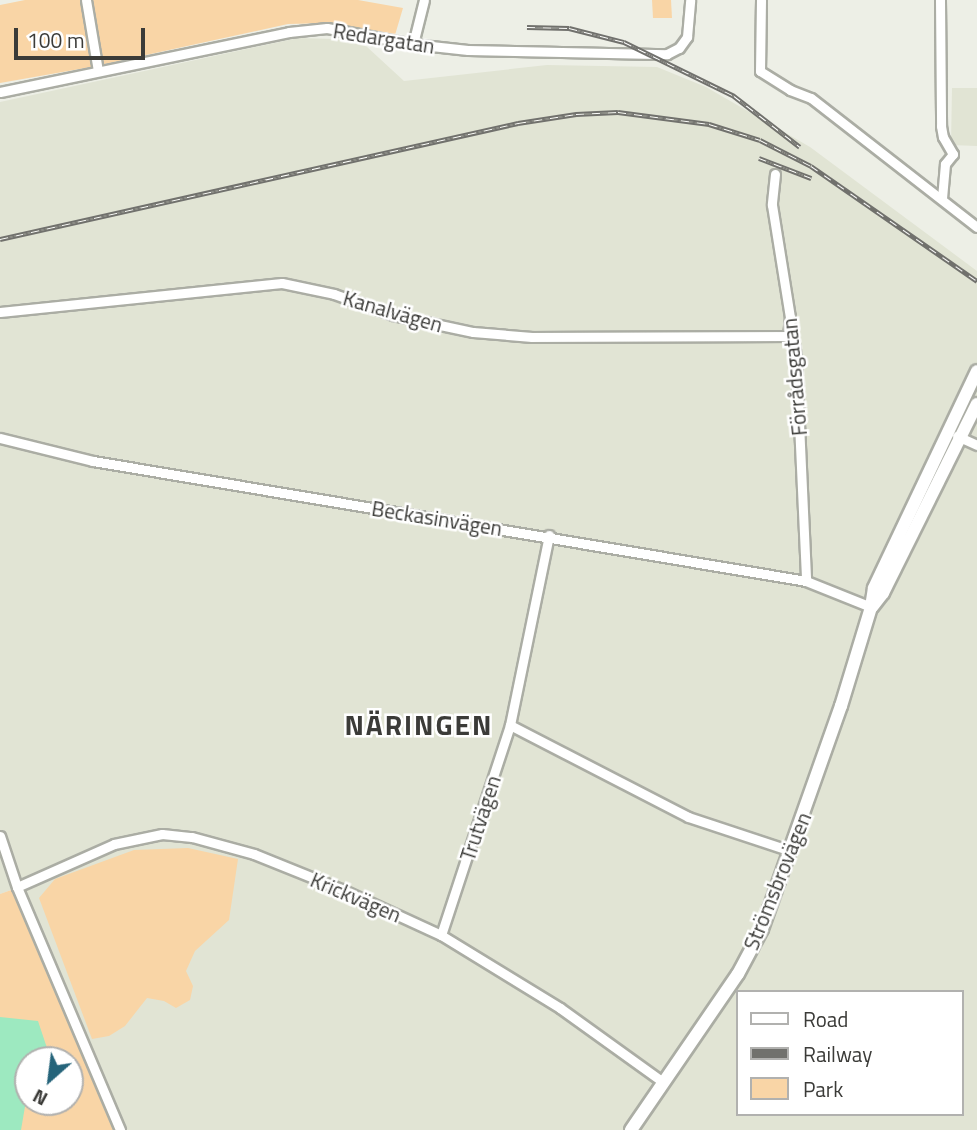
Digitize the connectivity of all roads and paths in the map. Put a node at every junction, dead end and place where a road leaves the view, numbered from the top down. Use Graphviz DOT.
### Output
graph roads {
  1 [pos="86,0"];
  2 [pos="424,0"];
  3 [pos="690,0"];
  4 [pos="761,0"];
  5 [pos="940,0"];
  6 [pos="413,44"];
  7 [pos="98,71"];
  8 [pos="0,92"];
  9 [pos="775,174"];
  10 [pos="942,200"];
  11 [pos="977,227"];
  12 [pos="0,312"];
  13 [pos="788,335"];
  14 [pos="977,371"];
  15 [pos="977,404"];
  16 [pos="946,432"];
  17 [pos="959,437"];
  18 [pos="0,439"];
  19 [pos="977,445"];
  20 [pos="549,535"];
  21 [pos="806,581"];
  22 [pos="871,607"];
  23 [pos="510,725"];
  24 [pos="0,836"];
  25 [pos="791,851"];
  26 [pos="17,887"];
  27 [pos="441,934"];
  28 [pos="663,1082"];
  29 [pos="120,1130"];
  30 [pos="631,1130"];
  1 -- 7 [label="street"];
  2 -- 6 [label="street"];
  3 -- 6 [label="street, Redargatan"];
  4 -- 10 [label="street"];
  5 -- 10 [label="street"];
  6 -- 7 [label="street, Redargatan"];
  7 -- 8 [label="street, Redargatan"];
  9 -- 13 [label="street, Förrådsgatan"];
  10 -- 11 [label="street"];
  12 -- 13 [label="street, Kanalvägen"];
  13 -- 21 [label="street, Förrådsgatan"];
  14 -- 16 [label="main road, Strömsbrovägen"];
  15 -- 17 [label="main road, Strömsbrovägen"];
  16 -- 17 [label="street"];
  16 -- 22 [label="main road, Strömsbrovägen"];
  17 -- 19 [label="street"];
  17 -- 22 [label="main road, Strömsbrovägen"];
  18 -- 20 [label="street, Beckasinvägen"];
  20 -- 21 [label="street, Beckasinvägen"];
  20 -- 23 [label="street, Trutvägen"];
  21 -- 22 [label="street, Beckasinvägen"];
  22 -- 25 [label="main road, Strömsbrovägen"];
  23 -- 25 [label="street"];
  23 -- 27 [label="street, Trutvägen"];
  24 -- 26 [label="street"];
  25 -- 28 [label="main road, Strömsbrovägen"];
  26 -- 27 [label="street, Krickvägen"];
  26 -- 29 [label="street"];
  27 -- 28 [label="street, Krickvägen"];
  28 -- 30 [label="main road, Strömsbrovägen"];
}
